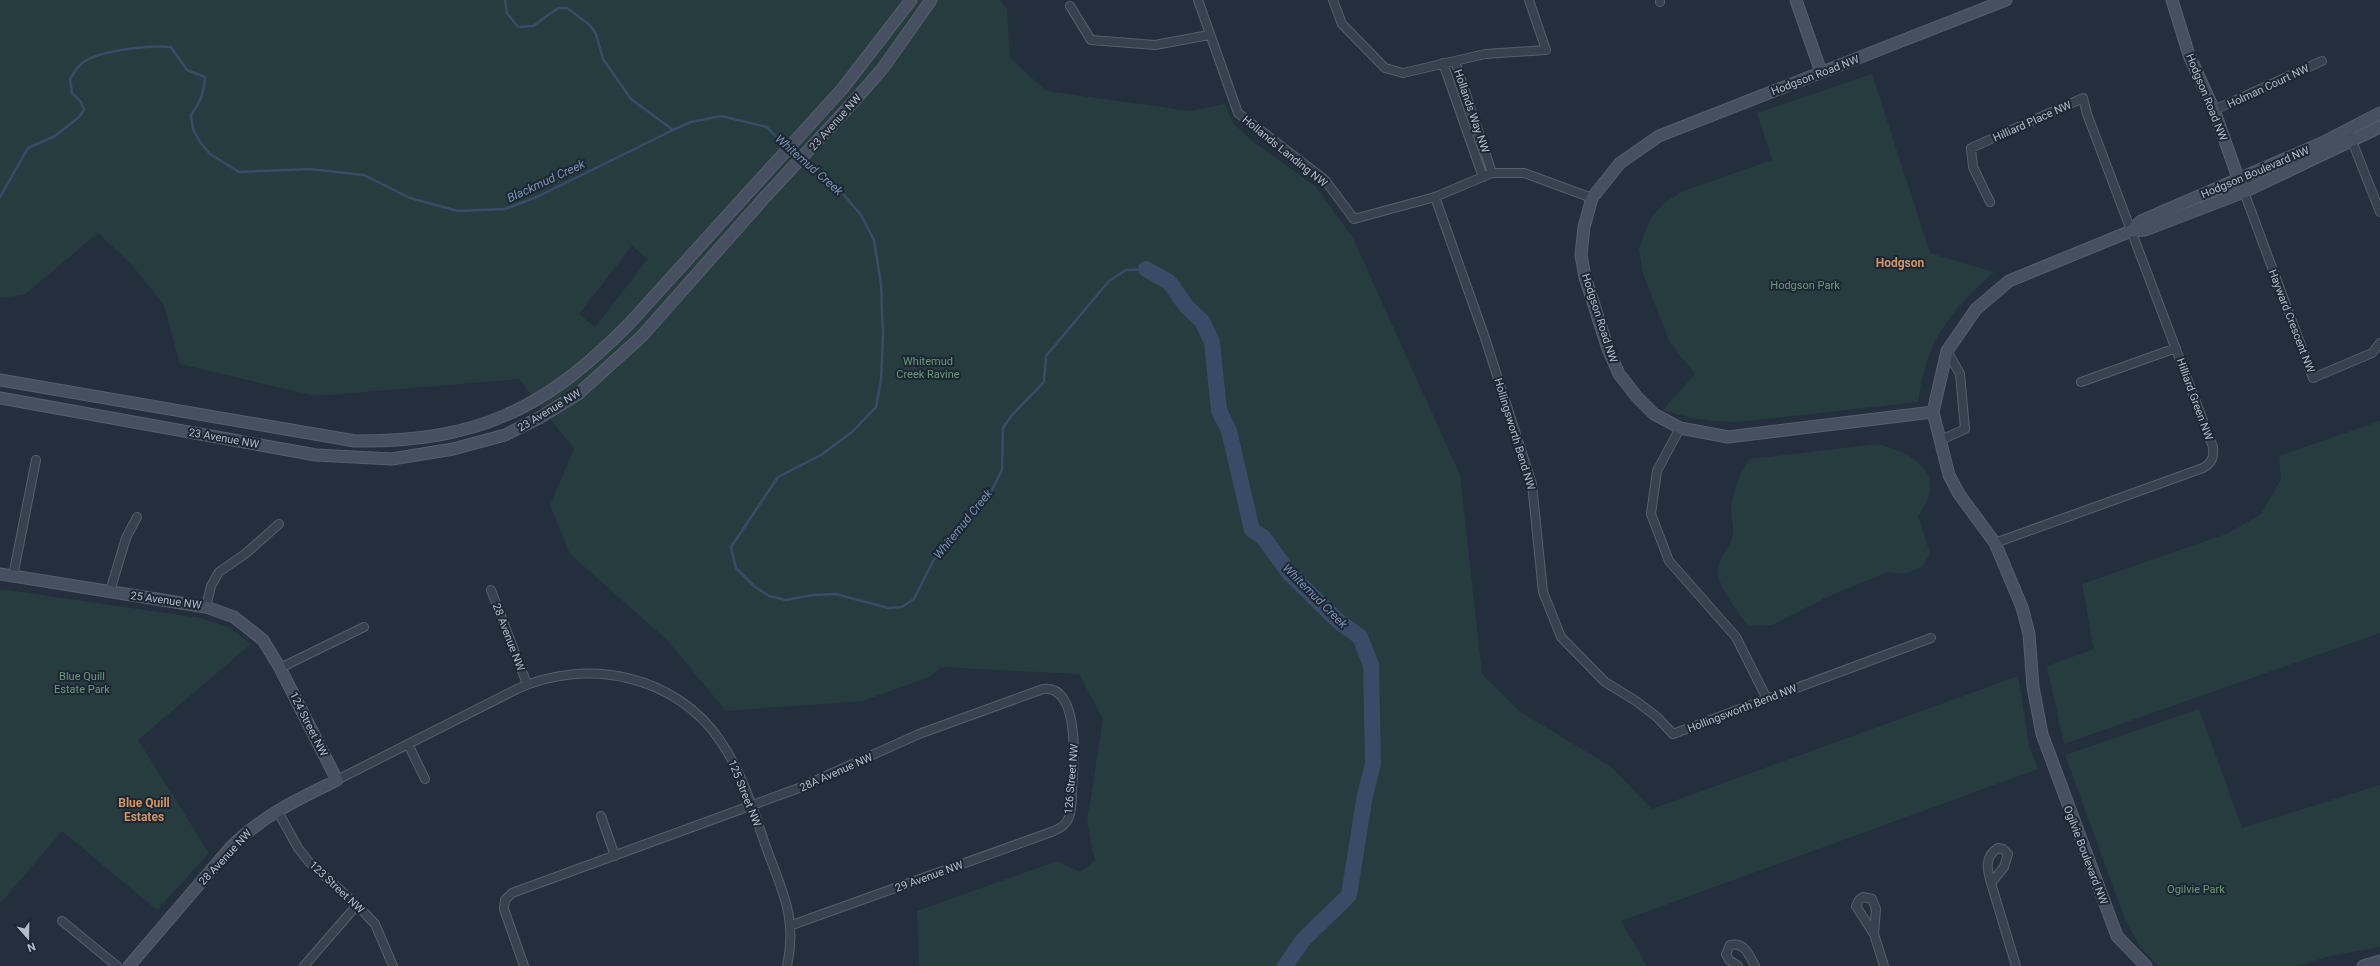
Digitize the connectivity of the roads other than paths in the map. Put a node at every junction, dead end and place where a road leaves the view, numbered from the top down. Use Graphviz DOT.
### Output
graph roads {
  1 [pos="911,0"];
  2 [pos="931,0"];
  3 [pos="1198,0"];
  4 [pos="1333,0"];
  5 [pos="1529,0"];
  6 [pos="1796,0"];
  7 [pos="2006,0"];
  8 [pos="2172,0"];
  9 [pos="1070,6"];
  10 [pos="1209,35"];
  11 [pos="1454,60"];
  12 [pos="2322,61"];
  13 [pos="1443,63"];
  14 [pos="1821,72"];
  15 [pos="2214,110"];
  16 [pos="2380,113"];
  17 [pos="2380,127"];
  18 [pos="2347,130"];
  19 [pos="2353,142"];
  20 [pos="1492,173"];
  21 [pos="1483,177"];
  22 [pos="2239,180"];
  23 [pos="2244,192"];
  24 [pos="1435,197"];
  25 [pos="1592,198"];
  26 [pos="1990,202"];
  27 [pos="2380,212"];
  28 [pos="2131,232"];
  29 [pos="2380,343"];
  30 [pos="2176,348"];
  31 [pos="1947,351"];
  32 [pos="0,380"];
  33 [pos="2081,382"];
  34 [pos="0,398"];
  35 [pos="1933,412"];
  36 [pos="1680,428"];
  37 [pos="1939,441"];
  38 [pos="36,460"];
  39 [pos="137,516"];
  40 [pos="279,524"];
  41 [pos="1995,543"];
  42 [pos="0,574"];
  43 [pos="12,576"];
  44 [pos="491,590"];
  45 [pos="110,591"];
  46 [pos="206,607"];
  47 [pos="364,627"];
  48 [pos="1932,638"];
  49 [pos="280,668"];
  50 [pos="595,672"];
  51 [pos="528,684"];
  52 [pos="1056,690"];
  53 [pos="1767,698"];
  54 [pos="2042,734"];
  55 [pos="408,744"];
  56 [pos="425,779"];
  57 [pos="337,780"];
  58 [pos="752,806"];
  59 [pos="277,810"];
  60 [pos="601,816"];
  61 [pos="1065,824"];
  62 [pos="615,856"];
  63 [pos="1991,883"];
  64 [pos="357,905"];
  65 [pos="62,921"];
  66 [pos="792,925"];
  67 [pos="1874,934"];
  68 [pos="2380,961"];
  69 [pos="117,966"];
  70 [pos="129,966"];
  71 [pos="304,966"];
  72 [pos="393,966"];
  73 [pos="524,966"];
  74 [pos="787,966"];
  75 [pos="1738,966"];
  76 [pos="1755,966"];
  77 [pos="1884,966"];
  78 [pos="2016,966"];
  79 [pos="2146,966"];
  80 [pos="2362,966"];
  1 -- 32 [label="street, 23 Avenue NW"];
  2 -- 34 [label="street, 23 Avenue NW"];
  3 -- 10 [label="street, Hollands Landing NW"];
  4 -- 13 [label="street, Hollands Way NW"];
  5 -- 11 [label="street"];
  6 -- 14 [label="street"];
  7 -- 14 [label="street, Hodgson Road NW"];
  8 -- 15 [label="street, Hodgson Road NW"];
  9 -- 10 [label="street"];
  10 -- 24 [label="street, Hollands Landing NW"];
  11 -- 13 [label="street, Hollands Way NW"];
  11 -- 20 [label="street, Hollands Way NW"];
  12 -- 15 [label="street, Holman Court NW"];
  13 -- 21 [label="street, Hollands Way NW"];
  14 -- 25 [label="street, Hodgson Road NW"];
  15 -- 22 [label="street, Hodgson Road NW"];
  16 -- 18 [label="street, Hodgson Boulevard NW"];
  17 -- 19 [label="street, Hodgson Boulevard NW"];
  18 -- 19 [label="street"];
  18 -- 22 [label="street, Hodgson Boulevard NW"];
  19 -- 23 [label="street, Hodgson Boulevard NW"];
  19 -- 27 [label="street"];
  20 -- 21 [label="street, Hollands Landing NW"];
  20 -- 25 [label="street, Hollands Landing NW"];
  21 -- 24 [label="street, Hollands Landing NW"];
  22 -- 23 [label="street, Hodgson Road NW"];
  22 -- 28 [label="street, Hodgson Boulevard NW"];
  23 -- 28 [label="street, Hodgson Boulevard NW"];
  23 -- 29 [label="street, Hayward Crescent NW"];
  24 -- 53 [label="street, Hollingsworth Bend NW"];
  25 -- 36 [label="street, Hodgson Road NW"];
  26 -- 28 [label="street, Hilliard Place NW"];
  28 -- 30 [label="street, Hilliard Green NW"];
  28 -- 31 [label="street, Hodgson Boulevard NW"];
  30 -- 33 [label="street"];
  30 -- 41 [label="street, Hilliard Green NW"];
  31 -- 35 [label="street, Hodgson Boulevard NW"];
  31 -- 37 [label="street"];
  35 -- 36 [label="street, Hodgson Road NW"];
  35 -- 37 [label="street, Hodgson Boulevard NW"];
  36 -- 53 [label="street"];
  37 -- 41 [label="street, Hodgson Boulevard NW"];
  38 -- 43 [label="street"];
  39 -- 45 [label="street"];
  40 -- 46 [label="street, 25 Avenue NW"];
  41 -- 54 [label="street, Hodgson Boulevard NW"];
  42 -- 43 [label="street, 25 Avenue NW"];
  43 -- 45 [label="street, 25 Avenue NW"];
  44 -- 51 [label="street, 28 Avenue NW"];
  45 -- 46 [label="street, 25 Avenue NW"];
  46 -- 49 [label="street, 124 Street NW"];
  47 -- 49 [label="street"];
  48 -- 53 [label="street, Hollingsworth Bend NW"];
  49 -- 57 [label="street, 124 Street NW"];
  50 -- 51 [label="street, 28 Avenue NW"];
  50 -- 58 [label="street, 125 Street NW"];
  51 -- 55 [label="street, 28 Avenue NW"];
  52 -- 58 [label="street, 28A Avenue NW"];
  52 -- 61 [label="street, 126 Street NW"];
  54 -- 79 [label="street, Ogilvie Boulevard NW"];
  55 -- 56 [label="street"];
  55 -- 57 [label="street, 28 Avenue NW"];
  57 -- 59 [label="street, 28 Avenue NW"];
  58 -- 62 [label="street, 28A Avenue NW"];
  58 -- 66 [label="street, 125 Street NW"];
  59 -- 64 [label="street, 123 Street NW"];
  59 -- 70 [label="street, 28 Avenue NW"];
  60 -- 62 [label="street"];
  61 -- 66 [label="street, 29 Avenue NW"];
  62 -- 73 [label="street, 28A Avenue NW"];
  63 -- 78 [label="street"];
  64 -- 71 [label="street"];
  64 -- 72 [label="street, 123 Street NW"];
  65 -- 69 [label="street"];
  66 -- 74 [label="street, 125 Street NW"];
  67 -- 77 [label="street"];
  68 -- 80 [label="street"];
  75 -- 76 [label="street"];
}
